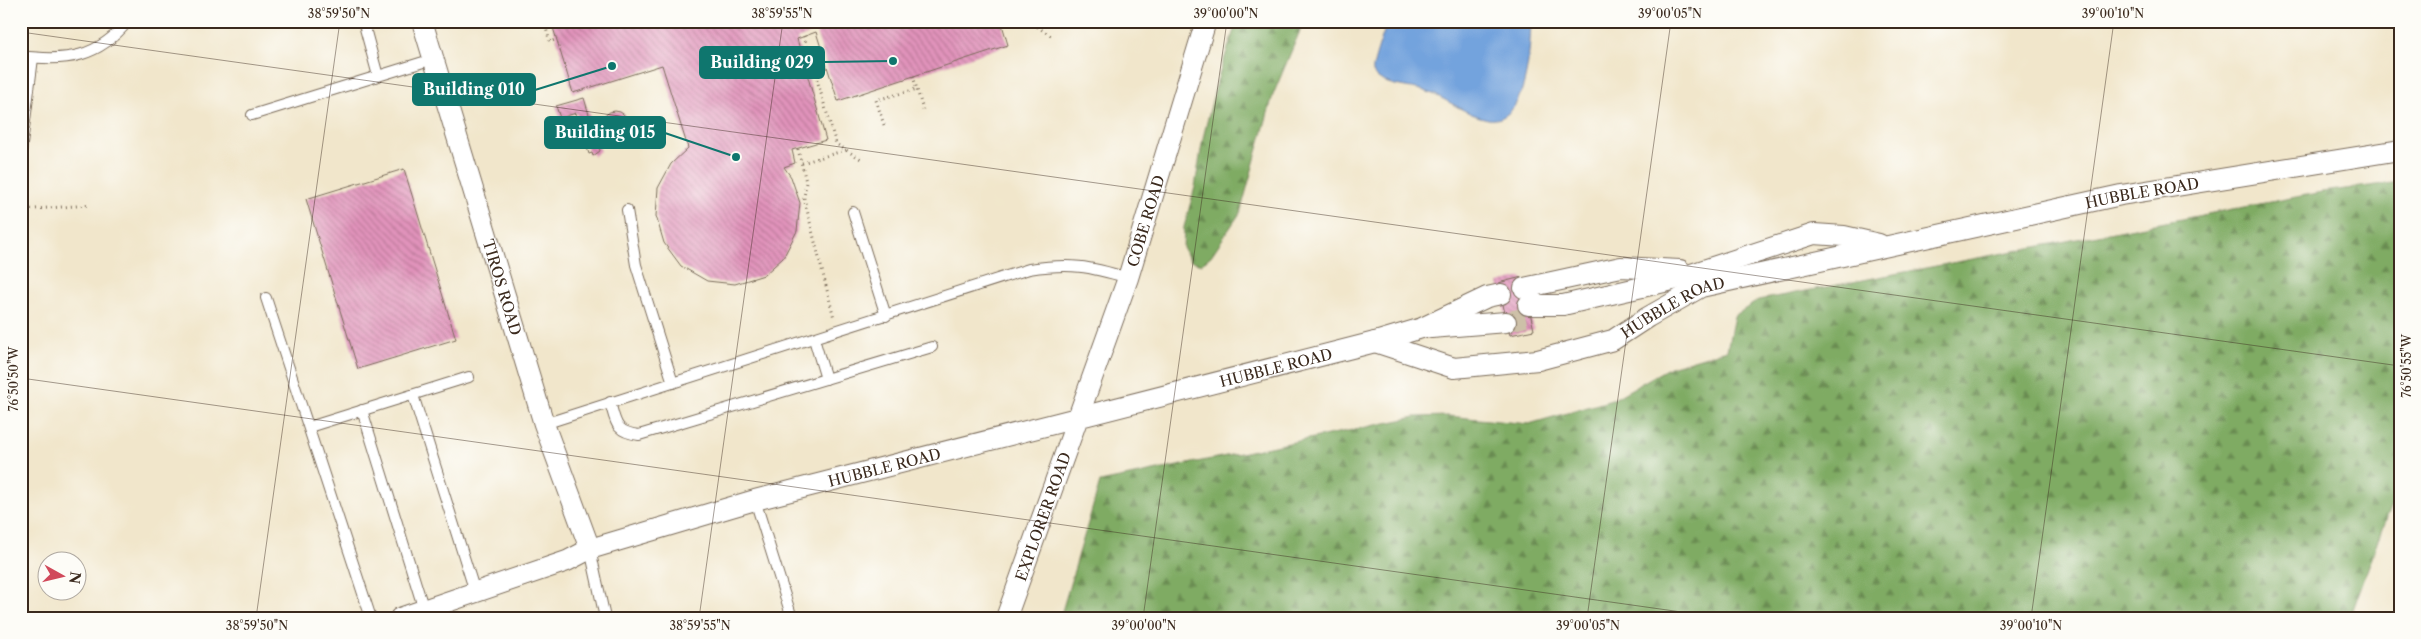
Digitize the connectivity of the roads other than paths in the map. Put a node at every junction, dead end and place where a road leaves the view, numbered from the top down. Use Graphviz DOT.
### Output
graph roads {
  1 [pos="128,21"];
  2 [pos="363,21"];
  3 [pos="422,21"];
  4 [pos="1206,21"];
  5 [pos="21,56"];
  6 [pos="33,58"];
  7 [pos="433,59"];
  8 [pos="378,76"];
  9 [pos="252,115"];
  10 [pos="2400,150"];
  11 [pos="21,152"];
  12 [pos="627,210"];
  13 [pos="853,212"];
  14 [pos="1886,246"];
  15 [pos="1702,269"];
  16 [pos="1128,278"];
  17 [pos="266,298"];
  18 [pos="886,316"];
  19 [pos="1422,328"];
  20 [pos="814,339"];
  21 [pos="1375,342"];
  22 [pos="932,347"];
  23 [pos="469,377"];
  24 [pos="826,379"];
  25 [pos="673,383"];
  26 [pos="413,394"];
  27 [pos="610,402"];
  28 [pos="362,410"];
  29 [pos="1078,417"];
  30 [pos="544,424"];
  31 [pos="309,427"];
  32 [pos="755,500"];
  33 [pos="590,549"];
  34 [pos="475,592"];
  35 [pos="424,610"];
  36 [pos="371,618"];
  37 [pos="400,618"];
  38 [pos="605,618"];
  39 [pos="792,618"];
  40 [pos="1006,618"];
  1 -- 6 [label="lane"];
  2 -- 8 [label="lane"];
  3 -- 7 [label="street, TIROS ROAD"];
  4 -- 16 [label="street, COBE ROAD"];
  5 -- 6 [label="lane"];
  6 -- 11 [label="lane"];
  7 -- 8 [label="lane"];
  7 -- 30 [label="street, TIROS ROAD"];
  8 -- 9 [label="lane"];
  10 -- 14 [label="street, HUBBLE ROAD"];
  12 -- 25 [label="lane"];
  13 -- 18 [label="lane"];
  14 -- 15 [label="street, HUBBLE ROAD"];
  14 -- 21 [label="street, HUBBLE ROAD"];
  15 -- 15 [label="street, HUBBLE ROAD"];
  16 -- 18 [label="lane"];
  16 -- 29 [label="street, COBE ROAD"];
  17 -- 31 [label="lane"];
  18 -- 20 [label="lane"];
  19 -- 19 [label="street, HUBBLE ROAD"];
  19 -- 21 [label="street, HUBBLE ROAD"];
  20 -- 24 [label="lane"];
  20 -- 25 [label="lane"];
  21 -- 29 [label="street, HUBBLE ROAD"];
  22 -- 24 [label="lane"];
  23 -- 26 [label="lane"];
  24 -- 27 [label="lane"];
  25 -- 27 [label="lane"];
  26 -- 28 [label="lane"];
  26 -- 34 [label="lane"];
  27 -- 30 [label="lane"];
  28 -- 31 [label="lane"];
  28 -- 35 [label="lane"];
  29 -- 32 [label="street, HUBBLE ROAD"];
  29 -- 40 [label="street, EXPLORER ROAD"];
  30 -- 33 [label="street, TIROS ROAD"];
  31 -- 36 [label="lane"];
  32 -- 33 [label="street, HUBBLE ROAD"];
  32 -- 39 [label="lane"];
  33 -- 34 [label="street, HUBBLE ROAD"];
  33 -- 38 [label="lane"];
  34 -- 35 [label="street, HUBBLE ROAD"];
  35 -- 37 [label="street, HUBBLE ROAD"];
}
